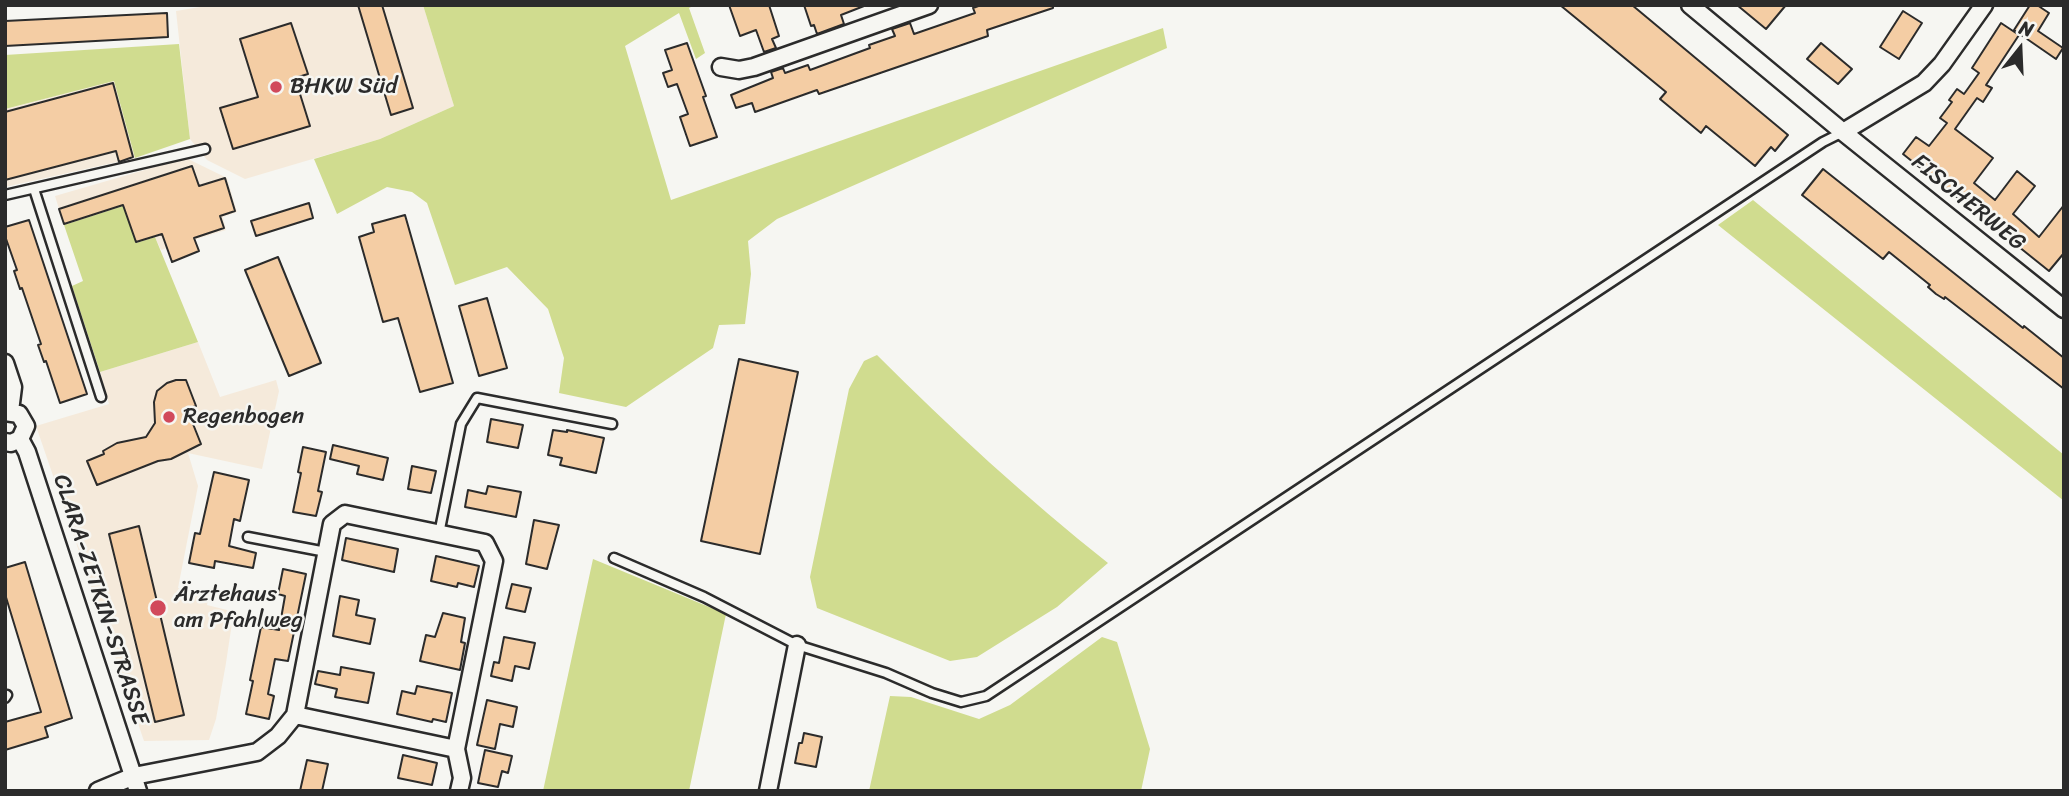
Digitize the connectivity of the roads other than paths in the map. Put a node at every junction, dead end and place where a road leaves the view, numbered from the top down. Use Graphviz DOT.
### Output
graph roads {
  1 [pos="929,5"];
  2 [pos="1690,5"];
  3 [pos="1984,5"];
  4 [pos="721,67"];
  5 [pos="1843,132"];
  6 [pos="205,149"];
  7 [pos="34,189"];
  8 [pos="5,195"];
  9 [pos="2064,309"];
  10 [pos="5,363"];
  11 [pos="101,397"];
  12 [pos="8,412"];
  13 [pos="612,424"];
  14 [pos="13,441"];
  15 [pos="439,534"];
  16 [pos="248,537"];
  17 [pos="326,552"];
  18 [pos="614,558"];
  19 [pos="797,645"];
  20 [pos="295,715"];
  21 [pos="456,749"];
  22 [pos="136,784"];
  23 [pos="98,791"];
  24 [pos="459,791"];
  25 [pos="768,791"];
  1 -- 4 [label="street"];
  2 -- 5 [label="street, FISCHERWEG"];
  3 -- 5 [label="street"];
  5 -- 9 [label="street, FISCHERWEG"];
  5 -- 19 [label="lane"];
  6 -- 7 [label="lane"];
  7 -- 8 [label="lane"];
  7 -- 11 [label="lane"];
  10 -- 12 [label="street, CLARA-ZETKIN-STRASSE"];
  12 -- 14 [label="street, CLARA-ZETKIN-STRASSE"];
  13 -- 15 [label="lane"];
  14 -- 22 [label="street, CLARA-ZETKIN-STRASSE"];
  15 -- 17 [label="street"];
  15 -- 21 [label="street"];
  16 -- 17 [label="lane"];
  17 -- 20 [label="street"];
  18 -- 19 [label="lane"];
  19 -- 25 [label="street"];
  20 -- 21 [label="street"];
  20 -- 22 [label="street"];
  21 -- 24 [label="street"];
  22 -- 23 [label="street"];
}
